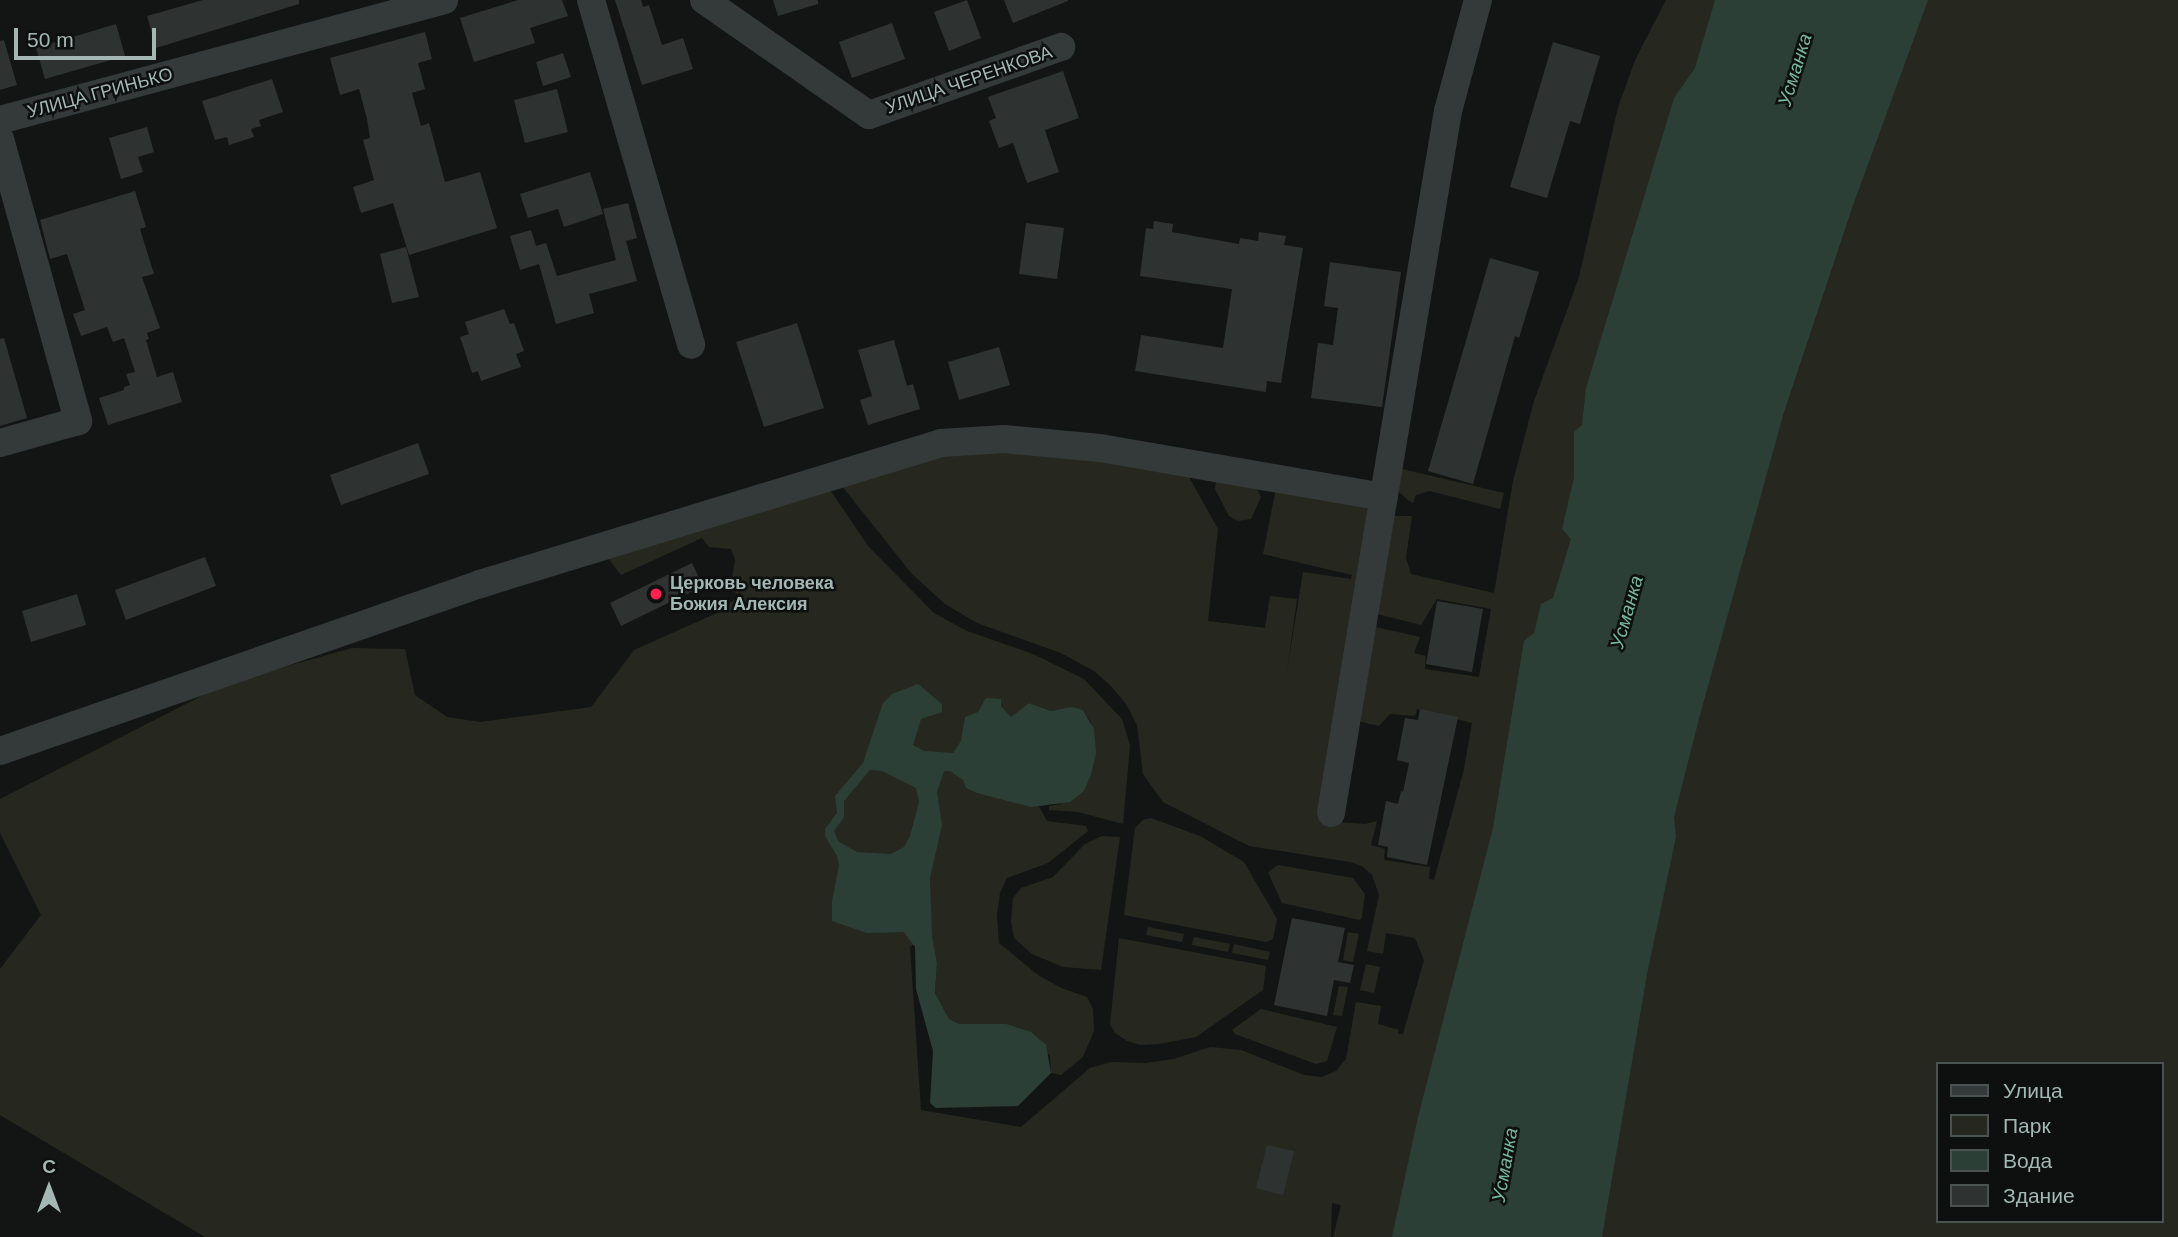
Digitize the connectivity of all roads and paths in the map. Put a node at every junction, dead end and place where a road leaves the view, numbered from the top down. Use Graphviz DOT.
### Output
graph roads {
  1 [pos="444,0"];
  2 [pos="591,0"];
  3 [pos="704,0"];
  4 [pos="1478,0"];
  5 [pos="1061,47"];
  6 [pos="0,120"];
  7 [pos="0,139"];
  8 [pos="691,345"];
  9 [pos="0,443"];
  10 [pos="1384,497"];
  11 [pos="0,751"];
  12 [pos="1331,813"];
  1 -- 6 [label="street, УЛИЦА ГРИНЬКО"];
  2 -- 8 [label="street"];
  3 -- 5 [label="street, УЛИЦА ЧЕРЕНКОВА"];
  4 -- 10 [label="street"];
  7 -- 9 [label="street"];
  10 -- 11 [label="street"];
  10 -- 12 [label="street"];
}
